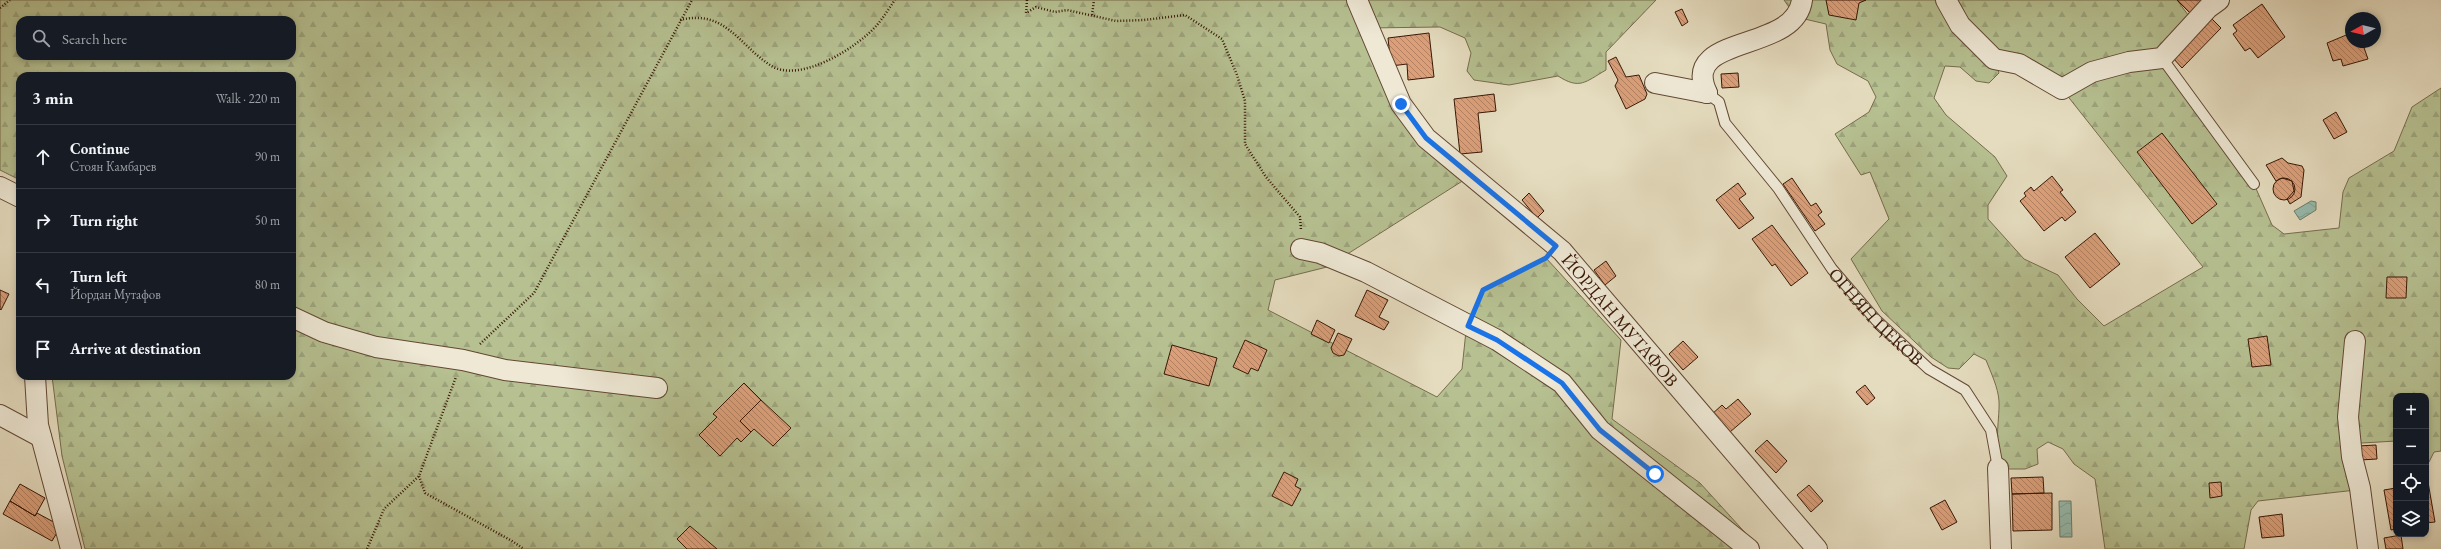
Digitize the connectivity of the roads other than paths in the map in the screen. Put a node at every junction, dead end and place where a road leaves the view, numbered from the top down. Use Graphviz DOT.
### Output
graph roads {
  1 [pos="1357,0"];
  2 [pos="1802,0"];
  3 [pos="1946,0"];
  4 [pos="2219,0"];
  5 [pos="2162,58"];
  6 [pos="1655,83"];
  7 [pos="1707,93"];
  8 [pos="2254,184"];
  9 [pos="0,187"];
  10 [pos="16,195"];
  11 [pos="1301,249"];
  12 [pos="296,320"];
  13 [pos="2355,341"];
  14 [pos="35,380"];
  15 [pos="657,388"];
  16 [pos="3,417"];
  17 [pos="41,437"];
  18 [pos="1998,468"];
  19 [pos="71,549"];
  20 [pos="1749,549"];
  21 [pos="1817,549"];
  22 [pos="2001,549"];
  23 [pos="2368,549"];
  1 -- 21 [label="street, ЙОРДАН МУТАФОВ"];
  2 -- 7 [label="street"];
  3 -- 5 [label="street"];
  4 -- 5 [label="street"];
  5 -- 8 [label="lane"];
  6 -- 7 [label="street"];
  7 -- 18 [label="lane, ОГНЯН ЦЕКОВ"];
  9 -- 10 [label="street"];
  11 -- 20 [label="street"];
  12 -- 15 [label="street"];
  13 -- 23 [label="street"];
  14 -- 17 [label="street"];
  16 -- 17 [label="street"];
  17 -- 19 [label="street"];
  18 -- 22 [label="street, ОГНЯН ЦЕКОВ"];
}
